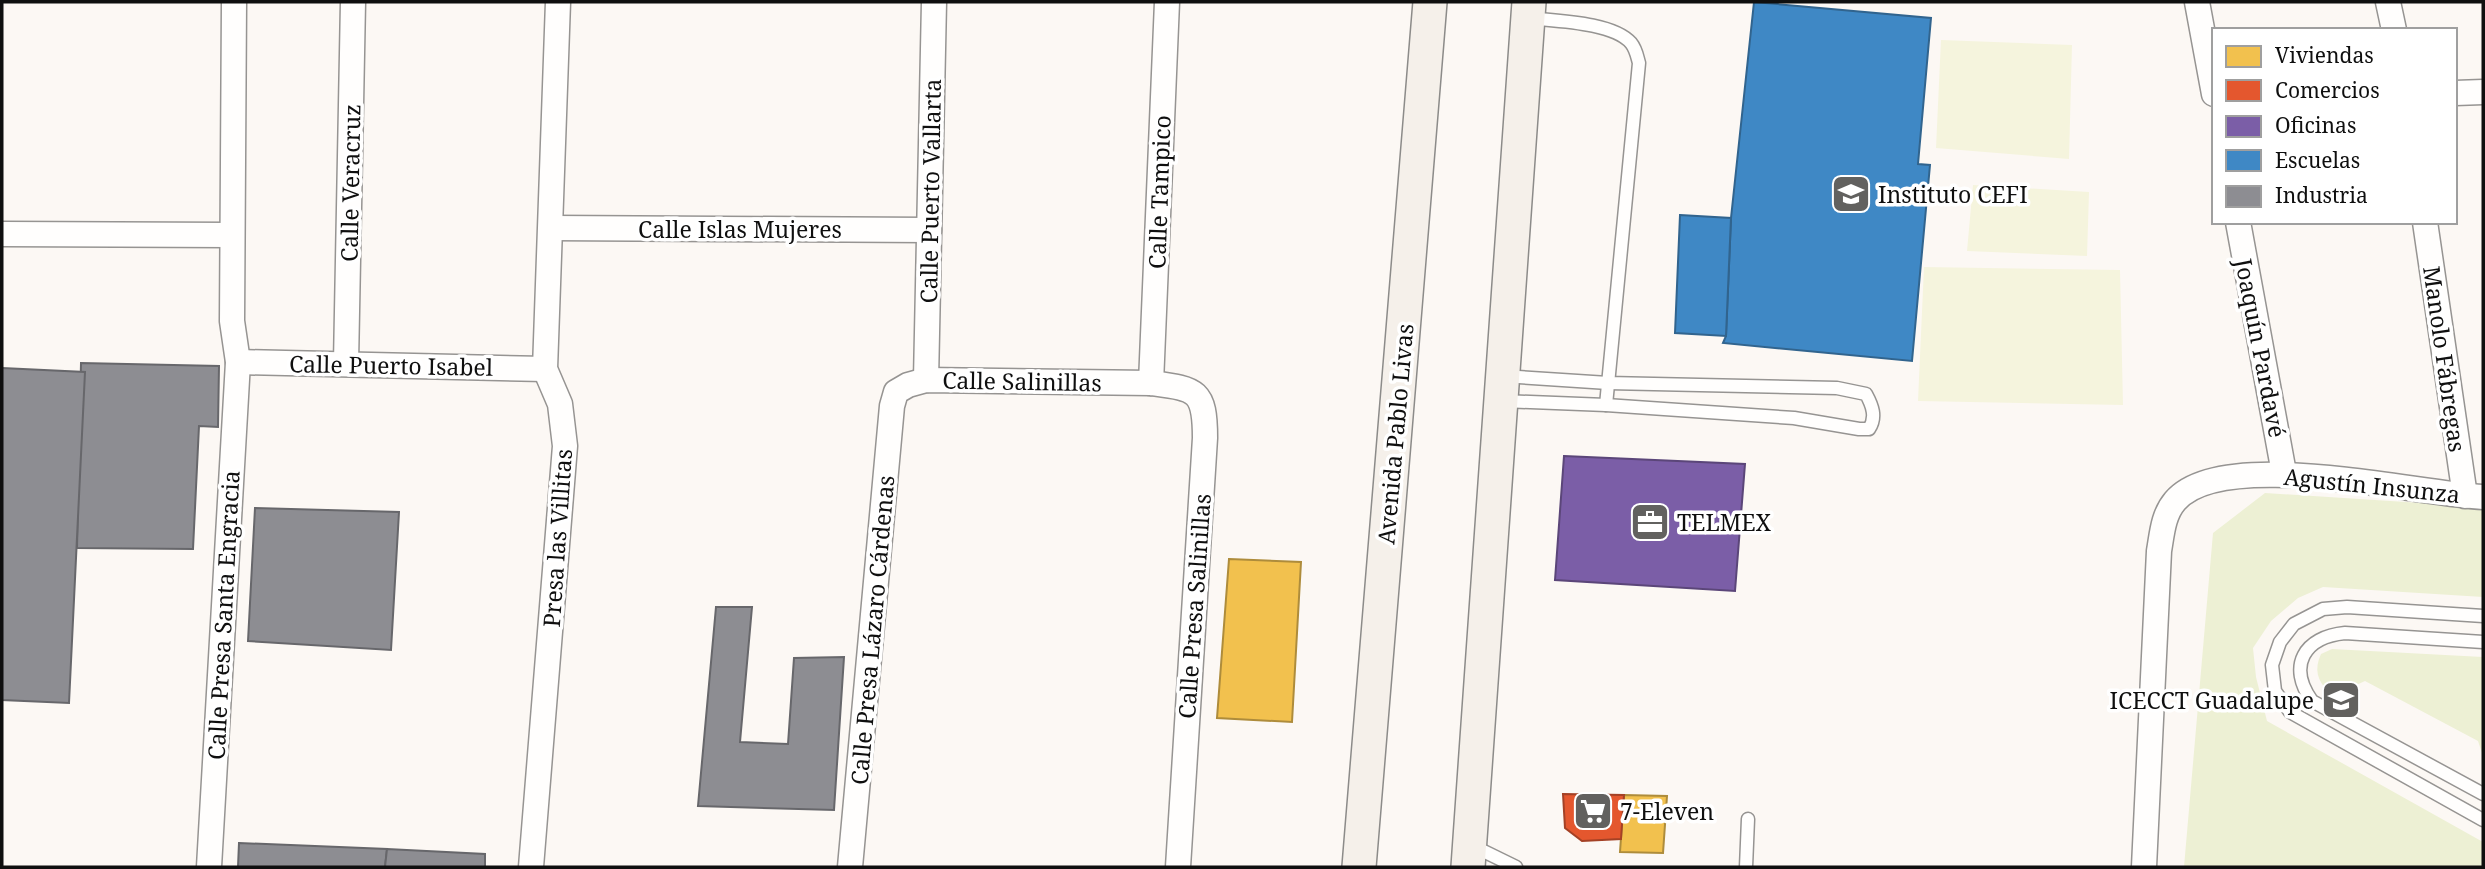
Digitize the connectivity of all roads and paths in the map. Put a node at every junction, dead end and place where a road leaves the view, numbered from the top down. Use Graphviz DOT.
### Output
graph roads {
  1 [pos="234,2"];
  2 [pos="354,2"];
  3 [pos="558,2"];
  4 [pos="934,2"];
  5 [pos="1167,2"];
  6 [pos="1430,2"];
  7 [pos="2197,2"];
  8 [pos="2388,2"];
  9 [pos="1528,10"];
  10 [pos="2394,28"];
  11 [pos="2212,83"];
  12 [pos="2483,92"];
  13 [pos="2457,93"];
  14 [pos="2238,224"];
  15 [pos="2426,224"];
  16 [pos="551,228"];
  17 [pos="929,230"];
  18 [pos="2,234"];
  19 [pos="231,235"];
  20 [pos="238,362"];
  21 [pos="346,363"];
  22 [pos="545,369"];
  23 [pos="926,380"];
  24 [pos="1151,383"];
  25 [pos="1608,383"];
  26 [pos="1500,389"];
  27 [pos="896,393"];
  28 [pos="1606,404"];
  29 [pos="2284,473"];
  30 [pos="2474,496"];
  31 [pos="2483,616"];
  32 [pos="2483,642"];
  33 [pos="2483,794"];
  34 [pos="1748,819"];
  35 [pos="2483,820"];
  36 [pos="1469,856"];
  37 [pos="209,867"];
  38 [pos="531,867"];
  39 [pos="850,867"];
  40 [pos="1178,867"];
  41 [pos="1359,867"];
  42 [pos="1516,867"];
  43 [pos="1746,867"];
  44 [pos="2144,867"];
  1 -- 19 [label="street"];
  2 -- 21 [label="street, Calle Veracruz"];
  3 -- 16 [label="street, Presa las Villitas"];
  4 -- 17 [label="street, Calle Puerto Vallarta"];
  5 -- 24 [label="street, Calle Tampico"];
  6 -- 41 [label="main road, Avenida Pablo Livas"];
  7 -- 11 [label="street"];
  8 -- 10 [label="street"];
  9 -- 25 [label="lane"];
  9 -- 26 [label="main road"];
  12 -- 13 [label="street"];
  14 -- 29 [label="street, Joaquín Pardavé"];
  15 -- 30 [label="street, Manolo Fábregas"];
  16 -- 17 [label="street, Calle Islas Mujeres"];
  16 -- 22 [label="street, Presa las Villitas"];
  17 -- 23 [label="street, Calle Puerto Vallarta"];
  18 -- 19 [label="street"];
  19 -- 20 [label="street"];
  20 -- 21 [label="street, Calle Puerto Isabel"];
  20 -- 37 [label="street, Calle Presa Santa Engracia"];
  21 -- 22 [label="street, Calle Puerto Isabel"];
  22 -- 38 [label="street, Presa las Villitas"];
  23 -- 24 [label="street, Calle Salinillas"];
  23 -- 27 [label="street, Calle Salinillas"];
  24 -- 40 [label="street, Calle Presa Salinillas"];
  25 -- 26 [label="lane"];
  25 -- 28 [label="lane"];
  25 -- 28 [label="lane"];
  26 -- 28 [label="lane"];
  26 -- 36 [label="main road"];
  27 -- 39 [label="street, Calle Presa Lázaro Cárdenas"];
  29 -- 30 [label="street, Agustín Insunza"];
  29 -- 44 [label="street, Agustín Insunza"];
  31 -- 35 [label="lane"];
  32 -- 33 [label="lane"];
  34 -- 43 [label="lane"];
  36 -- 42 [label="lane"];
}
